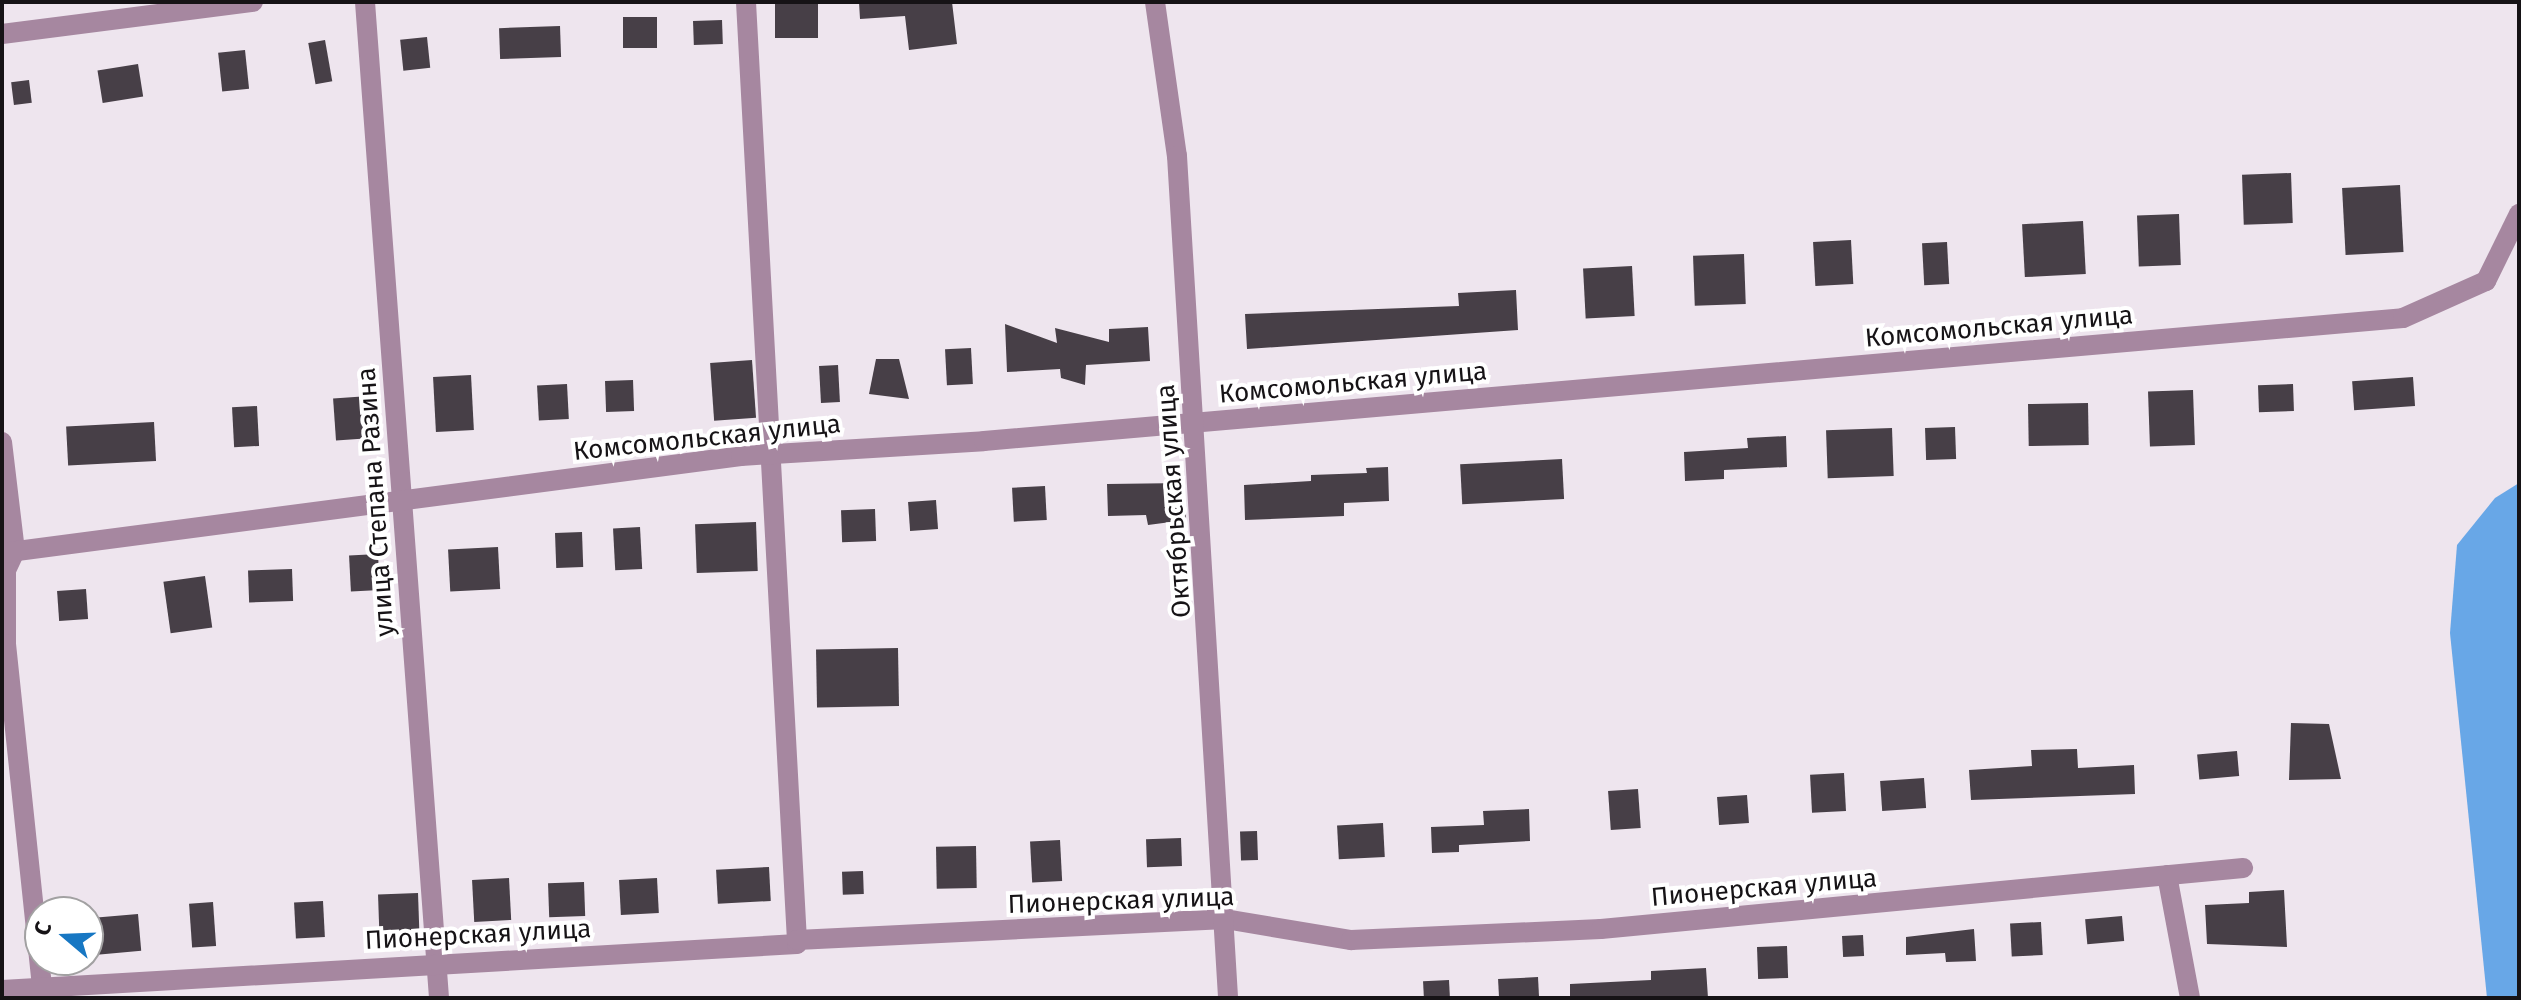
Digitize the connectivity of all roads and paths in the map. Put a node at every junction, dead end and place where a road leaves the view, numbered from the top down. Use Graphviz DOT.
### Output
graph roads {
  1 [pos="253,2"];
  2 [pos="365,2"];
  3 [pos="746,2"];
  4 [pos="1155,2"];
  5 [pos="2,34"];
  6 [pos="2519,214"];
  7 [pos="1195,422"];
  8 [pos="2,442"];
  9 [pos="774,454"];
  10 [pos="402,501"];
  11 [pos="9,552"];
  12 [pos="2243,868"];
  13 [pos="2167,875"];
  14 [pos="1225,919"];
  15 [pos="797,940"];
  16 [pos="436,962"];
  17 [pos="42,988"];
  18 [pos="2,990"];
  19 [pos="439,998"];
  20 [pos="1228,998"];
  21 [pos="2190,998"];
  1 -- 5 [label="street"];
  2 -- 10 [label="street, улица Степана Разина"];
  3 -- 9 [label="street"];
  4 -- 7 [label="street, Октябрьская улица"];
  6 -- 7 [label="street, Комсомольская улица"];
  7 -- 9 [label="street, Комсомольская улица"];
  7 -- 14 [label="street, Октябрьская улица"];
  8 -- 11 [label="street"];
  9 -- 10 [label="street, Комсомольская улица"];
  9 -- 15 [label="street"];
  10 -- 11 [label="street, Комсомольская улица"];
  10 -- 16 [label="street, улица Степана Разина"];
  11 -- 17 [label="street"];
  12 -- 13 [label="street, Пионерская улица"];
  13 -- 14 [label="street, Пионерская улица"];
  13 -- 21 [label="street"];
  14 -- 15 [label="street, Пионерская улица"];
  14 -- 20 [label="street, Октябрьская улица"];
  15 -- 16 [label="street, Пионерская улица"];
  16 -- 17 [label="street, Пионерская улица"];
  16 -- 19 [label="street, улица Степана Разина"];
  17 -- 18 [label="street, Пионерская улица"];
}
